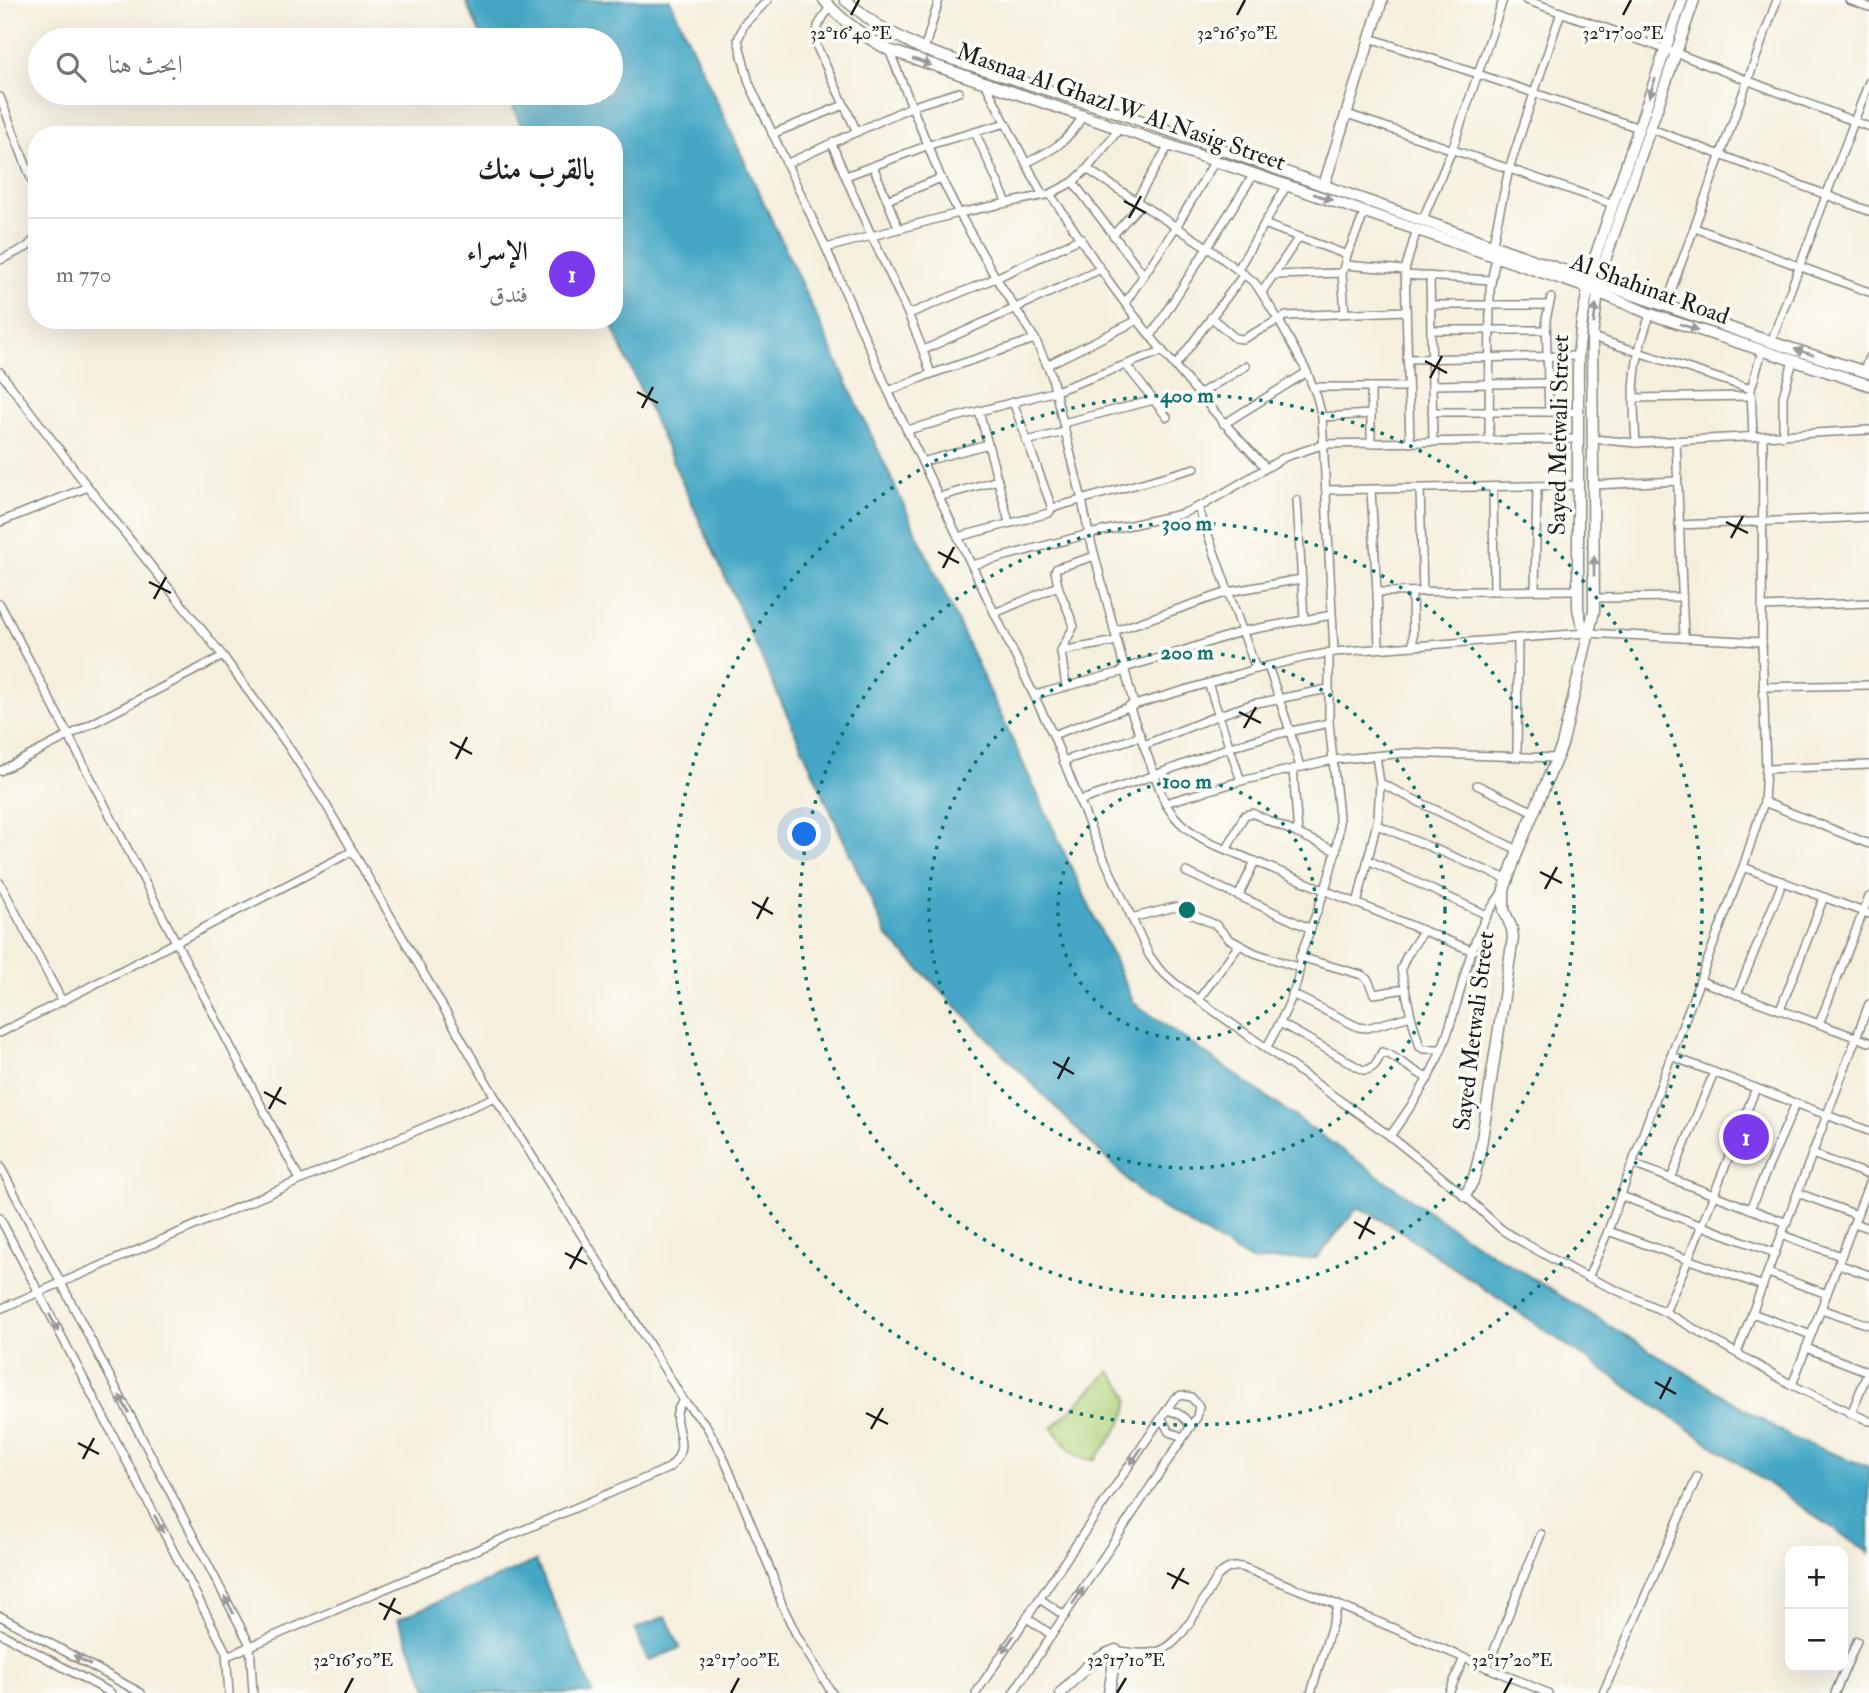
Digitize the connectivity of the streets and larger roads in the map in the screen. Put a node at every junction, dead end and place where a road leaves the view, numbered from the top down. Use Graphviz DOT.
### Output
graph roads {
  1 [pos="768,0"];
  2 [pos="845,0"];
  3 [pos="939,0"];
  4 [pos="1382,0"];
  5 [pos="1503,0"];
  6 [pos="1526,0"];
  7 [pos="1682,0"];
  8 [pos="1694,0"];
  9 [pos="1777,0"];
  10 [pos="1849,0"];
  11 [pos="827,3"];
  12 [pos="1869,7"];
  13 [pos="1561,12"];
  14 [pos="1370,38"];
  15 [pos="889,50"];
  16 [pos="923,50"];
  17 [pos="1665,50"];
  18 [pos="1676,53"];
  19 [pos="1478,74"];
  20 [pos="985,82"];
  21 [pos="1748,82"];
  22 [pos="1869,82"];
  23 [pos="959,92"];
  24 [pos="1534,93"];
  25 [pos="0,97"];
  26 [pos="844,105"];
  27 [pos="913,106"];
  28 [pos="1347,114"];
  29 [pos="1083,116"];
  30 [pos="1854,122"];
  31 [pos="1006,123"];
  32 [pos="1869,127"];
  33 [pos="1120,128"];
  34 [pos="1644,128"];
  35 [pos="857,132"];
  36 [pos="975,132"];
  37 [pos="772,134"];
  38 [pos="832,144"];
  39 [pos="929,145"];
  40 [pos="1169,145"];
  41 [pos="1452,150"];
  42 [pos="1721,156"];
  43 [pos="1215,161"];
  44 [pos="1026,163"];
  45 [pos="786,164"];
  46 [pos="873,166"];
  47 [pos="1087,169"];
  48 [pos="1509,169"];
  49 [pos="28,170"];
  50 [pos="1254,174"];
  51 [pos="846,176"];
  52 [pos="941,178"];
  53 [pos="1073,182"];
  54 [pos="1287,185"];
  55 [pos="1324,185"];
  56 [pos="1046,195"];
  57 [pos="1826,195"];
  58 [pos="887,200"];
  59 [pos="1007,203"];
  60 [pos="1139,203"];
  61 [pos="1613,204"];
  62 [pos="1869,211"];
  63 [pos="1365,212"];
  64 [pos="959,214"];
  65 [pos="1264,224"];
  66 [pos="1420,225"];
  67 [pos="1176,227"];
  68 [pos="1695,228"];
  69 [pos="899,229"];
  70 [pos="1113,235"];
  71 [pos="872,236"];
  72 [pos="1299,237"];
  73 [pos="1081,238"];
  74 [pos="28,246"];
  75 [pos="1208,247"];
  76 [pos="826,248"];
  77 [pos="1493,252"];
  78 [pos="1347,255"];
  79 [pos="0,260"];
  80 [pos="1798,266"];
  81 [pos="1101,269"];
  82 [pos="1343,269"];
  83 [pos="1241,272"];
  84 [pos="1405,272"];
  85 [pos="1144,275"];
  86 [pos="1274,275"];
  87 [pos="1430,276"];
  88 [pos="996,278"];
  89 [pos="1491,280"];
  90 [pos="1594,286"];
  91 [pos="1262,292"];
  92 [pos="1869,292"];
  93 [pos="1125,303"];
  94 [pos="1431,305"];
  95 [pos="1489,305"];
  96 [pos="1666,305"];
  97 [pos="1017,309"];
  98 [pos="1406,310"];
  99 [pos="1345,313"];
  100 [pos="909,314"];
  101 [pos="1650,314"];
  102 [pos="1211,317"];
  103 [pos="1278,319"];
  104 [pos="1138,320"];
  105 [pos="1431,330"];
  106 [pos="1489,330"];
  107 [pos="1546,330"];
  108 [pos="1151,336"];
  109 [pos="1592,337"];
  110 [pos="1035,339"];
  111 [pos="1771,342"];
  112 [pos="928,348"];
  113 [pos="1163,351"];
  114 [pos="1762,351"];
  115 [pos="1638,353"];
  116 [pos="1578,356"];
  117 [pos="1489,357"];
  118 [pos="1547,357"];
  119 [pos="1869,358"];
  120 [pos="1407,359"];
  121 [pos="1432,359"];
  122 [pos="1793,361"];
  123 [pos="1047,365"];
  124 [pos="1126,365"];
  125 [pos="1175,366"];
  126 [pos="1246,366"];
  127 [pos="0,372"];
  128 [pos="1307,372"];
  129 [pos="1867,372"];
  130 [pos="931,374"];
  131 [pos="1548,383"];
  132 [pos="1489,384"];
  133 [pos="1432,385"];
  134 [pos="1869,385"];
  135 [pos="1314,387"];
  136 [pos="1371,387"];
  137 [pos="1408,387"];
  138 [pos="888,390"];
  139 [pos="1056,391"];
  140 [pos="1751,392"];
  141 [pos="1199,394"];
  142 [pos="1633,398"];
  143 [pos="1154,400"];
  144 [pos="1013,402"];
  145 [pos="979,411"];
  146 [pos="1432,412"];
  147 [pos="1489,412"];
  148 [pos="1549,412"];
  149 [pos="1578,412"];
  150 [pos="1371,414"];
  151 [pos="1167,417"];
  152 [pos="1322,417"];
  153 [pos="1063,423"];
  154 [pos="1224,424"];
  155 [pos="907,430"];
  156 [pos="1869,430"];
  157 [pos="1065,432"];
  158 [pos="1783,436"];
  159 [pos="1753,437"];
  160 [pos="1763,437"];
  161 [pos="1578,439"];
  162 [pos="1593,439"];
  163 [pos="1026,441"];
  164 [pos="1489,441"];
  165 [pos="1433,442"];
  166 [pos="1676,442"];
  167 [pos="1410,443"];
  168 [pos="1636,443"];
  169 [pos="988,444"];
  170 [pos="1325,444"];
  171 [pos="1371,444"];
  172 [pos="922,462"];
  173 [pos="1265,467"];
  174 [pos="1195,468"];
  175 [pos="998,480"];
  176 [pos="1677,481"];
  177 [pos="1578,485"];
  178 [pos="1593,485"];
  179 [pos="1537,486"];
  180 [pos="88,487"];
  181 [pos="1493,487"];
  182 [pos="1420,489"];
  183 [pos="1326,490"];
  184 [pos="1371,490"];
  185 [pos="939,497"];
  186 [pos="1082,500"];
  187 [pos="1297,500"];
  188 [pos="1198,507"];
  189 [pos="1052,508"];
  190 [pos="1869,517"];
  191 [pos="0,522"];
  192 [pos="1009,522"];
  193 [pos="1762,522"];
  194 [pos="1679,525"];
  195 [pos="1089,534"];
  196 [pos="958,537"];
  197 [pos="1095,556"];
  198 [pos="972,565"];
  199 [pos="1301,579"];
  200 [pos="1058,586"];
  201 [pos="1535,590"];
  202 [pos="1578,590"];
  203 [pos="1494,591"];
  204 [pos="1228,592"];
  205 [pos="1377,592"];
  206 [pos="1412,592"];
  207 [pos="1423,592"];
  208 [pos="1594,597"];
  209 [pos="1682,597"];
  210 [pos="1869,603"];
  211 [pos="0,604"];
  212 [pos="1762,607"];
  213 [pos="995,613"];
  214 [pos="1332,615"];
  215 [pos="1304,619"];
  216 [pos="1114,631"];
  217 [pos="1243,631"];
  218 [pos="1587,633"];
  219 [pos="1518,638"];
  220 [pos="1684,638"];
  221 [pos="1117,642"];
  222 [pos="1762,642"];
  223 [pos="1413,645"];
  224 [pos="1378,647"];
  225 [pos="1061,651"];
  226 [pos="1332,652"];
  227 [pos="223,656"];
  228 [pos="1268,666"];
  229 [pos="1125,669"];
  230 [pos="1256,670"];
  231 [pos="1208,683"];
  232 [pos="1869,685"];
  233 [pos="1066,687"];
  234 [pos="1763,687"];
  235 [pos="1328,689"];
  236 [pos="1034,695"];
  237 [pos="1279,698"];
  238 [pos="1132,705"];
  239 [pos="1219,715"];
  240 [pos="1329,723"];
  241 [pos="1290,731"];
  242 [pos="69,735"];
  243 [pos="1053,735"];
  244 [pos="1141,736"];
  245 [pos="1144,745"];
  246 [pos="1230,747"];
  247 [pos="1376,756"];
  248 [pos="1517,757"];
  249 [pos="1557,758"];
  250 [pos="1332,760"];
  251 [pos="1063,761"];
  252 [pos="1869,765"];
  253 [pos="1296,768"];
  254 [pos="1766,769"];
  255 [pos="0,771"];
  256 [pos="1156,775"];
  257 [pos="1241,781"];
  258 [pos="1380,783"];
  259 [pos="1477,785"];
  260 [pos="1079,801"];
  261 [pos="1763,802"];
  262 [pos="1166,803"];
  263 [pos="1534,812"];
  264 [pos="1377,825"];
  265 [pos="1298,834"];
  266 [pos="1869,844"];
  267 [pos="1227,849"];
  268 [pos="1518,850"];
  269 [pos="354,851"];
  270 [pos="1336,851"];
  271 [pos="1368,860"];
  272 [pos="1255,861"];
  273 [pos="1743,867"];
  274 [pos="1186,872"];
  275 [pos="1507,879"];
  276 [pos="1783,881"];
  277 [pos="0,883"];
  278 [pos="1325,890"];
  279 [pos="1504,890"];
  280 [pos="1238,895"];
  281 [pos="1824,897"];
  282 [pos="1869,897"];
  283 [pos="1357,904"];
  284 [pos="1866,913"];
  285 [pos="1488,915"];
  286 [pos="1132,918"];
  287 [pos="1311,929"];
  288 [pos="1423,931"];
  289 [pos="176,942"];
  290 [pos="1239,945"];
  291 [pos="1473,951"];
  292 [pos="1300,957"];
  293 [pos="1300,968"];
  294 [pos="1700,981"];
  295 [pos="1405,989"];
  296 [pos="1292,994"];
  297 [pos="1737,995"];
  298 [pos="1198,1000"];
  299 [pos="62,1001"];
  300 [pos="1869,1004"];
  301 [pos="1780,1010"];
  302 [pos="1411,1016"];
  303 [pos="1280,1023"];
  304 [pos="1818,1024"];
  305 [pos="0,1033"];
  306 [pos="1856,1037"];
  307 [pos="1869,1042"];
  308 [pos="1266,1049"];
  309 [pos="1442,1049"];
  310 [pos="1671,1056"];
  311 [pos="1714,1072"];
  312 [pos="1428,1079"];
  313 [pos="1756,1088"];
  314 [pos="495,1097"];
  315 [pos="1796,1103"];
  316 [pos="1827,1115"];
  317 [pos="1869,1131"];
  318 [pos="1390,1136"];
  319 [pos="1812,1154"];
  320 [pos="1633,1164"];
  321 [pos="0,1166"];
  322 [pos="1869,1175"];
  323 [pos="300,1180"];
  324 [pos="1671,1180"];
  325 [pos="1869,1183"];
  326 [pos="1798,1194"];
  327 [pos="1465,1196"];
  328 [pos="1621,1196"];
  329 [pos="1714,1196"];
  330 [pos="1750,1209"];
  331 [pos="0,1219"];
  332 [pos="1855,1219"];
  333 [pos="1787,1223"];
  334 [pos="1701,1226"];
  335 [pos="1869,1228"];
  336 [pos="1608,1231"];
  337 [pos="1782,1236"];
  338 [pos="1775,1253"];
  339 [pos="1688,1260"];
  340 [pos="1840,1260"];
  341 [pos="1768,1273"];
  342 [pos="1869,1275"];
  343 [pos="1588,1278"];
  344 [pos="61,1282"];
  345 [pos="1763,1286"];
  346 [pos="38,1292"];
  347 [pos="1827,1294"];
  348 [pos="0,1309"];
  349 [pos="1821,1309"];
  350 [pos="1665,1312"];
  351 [pos="1752,1312"];
  352 [pos="1869,1325"];
  353 [pos="1811,1335"];
  354 [pos="1806,1348"];
  355 [pos="1737,1353"];
  356 [pos="1869,1370"];
  357 [pos="1792,1385"];
  358 [pos="684,1401"];
  359 [pos="1167,1410"];
  360 [pos="1852,1414"];
  361 [pos="1162,1419"];
  362 [pos="1869,1421"];
  363 [pos="1190,1427"];
  364 [pos="1183,1437"];
  365 [pos="1697,1477"];
  366 [pos="1541,1534"];
  367 [pos="1040,1599"];
  368 [pos="1338,1605"];
  369 [pos="0,1616"];
  370 [pos="1065,1616"];
  371 [pos="1027,1618"];
  372 [pos="0,1633"];
  373 [pos="1052,1634"];
  374 [pos="1857,1641"];
  375 [pos="250,1646"];
  376 [pos="1116,1650"];
  377 [pos="227,1656"];
  378 [pos="1464,1658"];
  379 [pos="1487,1668"];
  380 [pos="111,1693"];
  381 [pos="141,1693"];
  382 [pos="229,1693"];
  383 [pos="253,1693"];
  384 [pos="832,1693"];
  385 [pos="976,1693"];
  386 [pos="1013,1693"];
  387 [pos="1062,1693"];
  388 [pos="1109,1693"];
  389 [pos="1311,1693"];
  390 [pos="1449,1693"];
  391 [pos="1548,1693"];
  392 [pos="1603,1693"];
  393 [pos="1835,1693"];
  1 -- 37 [label="street"];
  2 -- 16 [label="street, Masnaa Al Ghazl W Al Nasig Street"];
  3 -- 16 [label="street"];
  4 -- 14 [label="street"];
  5 -- 19 [label="street"];
  6 -- 13 [label="street"];
  7 -- 17 [label="street, Sayed Metwali Street"];
  8 -- 18 [label="street, Sayed Metwali Street"];
  9 -- 21 [label="street"];
  10 -- 12 [label="street"];
  11 -- 15 [label="street, Masnaa Al Ghazl W Al Nasig Street"];
  11 -- 26 [label="street"];
  13 -- 17 [label="street"];
  13 -- 24 [label="street"];
  14 -- 19 [label="street"];
  14 -- 28 [label="street"];
  15 -- 20 [label="street, Masnaa Al Ghazl W Al Nasig Street, one-way"];
  15 -- 27 [label="street"];
  16 -- 55 [label="street, Masnaa Al Ghazl W Al Nasig Street"];
  17 -- 18 [label="street"];
  17 -- 34 [label="street, Sayed Metwali Street, one-way"];
  18 -- 21 [label="street"];
  18 -- 34 [label="street, Sayed Metwali Street"];
  19 -- 24 [label="street"];
  19 -- 41 [label="street"];
  20 -- 29 [label="street, Masnaa Al Ghazl W Al Nasig Street"];
  20 -- 31 [label="street"];
  21 -- 30 [label="street"];
  21 -- 42 [label="street"];
  22 -- 30 [label="street"];
  23 -- 27 [label="street"];
  24 -- 34 [label="street"];
  24 -- 48 [label="street"];
  25 -- 49 [label="street"];
  26 -- 35 [label="street"];
  26 -- 37 [label="street"];
  27 -- 35 [label="street"];
  27 -- 39 [label="street"];
  28 -- 41 [label="street"];
  28 -- 55 [label="street"];
  29 -- 33 [label="street, Masnaa Al Ghazl W Al Nasig Street"];
  29 -- 44 [label="street"];
  30 -- 32 [label="street"];
  30 -- 57 [label="street"];
  31 -- 36 [label="street"];
  31 -- 44 [label="street"];
  33 -- 40 [label="street, Masnaa Al Ghazl W Al Nasig Street"];
  33 -- 47 [label="street"];
  34 -- 42 [label="street"];
  34 -- 61 [label="street, Sayed Metwali Street"];
  34 -- 90 [label="street, Sayed Metwali Street"];
  35 -- 38 [label="street"];
  36 -- 39 [label="street"];
  36 -- 59 [label="street"];
  37 -- 45 [label="street"];
  38 -- 45 [label="street"];
  38 -- 51 [label="street"];
  39 -- 46 [label="street"];
  39 -- 52 [label="street"];
  40 -- 43 [label="street, Masnaa Al Ghazl W Al Nasig Street"];
  40 -- 60 [label="street"];
  41 -- 48 [label="street"];
  41 -- 66 [label="street"];
  42 -- 57 [label="street"];
  42 -- 68 [label="street"];
  43 -- 50 [label="street, Masnaa Al Ghazl W Al Nasig Street"];
  43 -- 67 [label="street"];
  44 -- 56 [label="street"];
  45 -- 76 [label="street"];
  46 -- 51 [label="street"];
  46 -- 58 [label="street"];
  47 -- 53 [label="street"];
  47 -- 60 [label="street"];
  48 -- 61 [label="street"];
  48 -- 77 [label="street"];
  50 -- 54 [label="street, Masnaa Al Ghazl W Al Nasig Street"];
  50 -- 75 [label="street"];
  51 -- 71 [label="street"];
  52 -- 58 [label="street"];
  52 -- 64 [label="street"];
  53 -- 56 [label="street"];
  53 -- 70 [label="street"];
  54 -- 63 [label="street, Masnaa Al Ghazl W Al Nasig Street, one-way"];
  54 -- 65 [label="street"];
  55 -- 66 [label="street, Masnaa Al Ghazl W Al Nasig Street"];
  56 -- 59 [label="street"];
  56 -- 73 [label="street"];
  57 -- 62 [label="street"];
  57 -- 80 [label="street"];
  58 -- 69 [label="street"];
  59 -- 64 [label="street"];
  60 -- 67 [label="street"];
  60 -- 70 [label="street"];
  61 -- 90 [label="street, Sayed Metwali Street"];
  63 -- 66 [label="street, Masnaa Al Ghazl W Al Nasig Street"];
  63 -- 78 [label="street"];
  64 -- 69 [label="street"];
  64 -- 88 [label="street"];
  65 -- 72 [label="street"];
  65 -- 83 [label="street"];
  66 -- 77 [label="street, Al Shahinat Road"];
  66 -- 84 [label="street"];
  67 -- 75 [label="street"];
  67 -- 85 [label="street"];
  68 -- 80 [label="street"];
  68 -- 96 [label="street"];
  69 -- 71 [label="street"];
  70 -- 85 [label="street"];
  71 -- 76 [label="street"];
  71 -- 100 [label="street"];
  72 -- 78 [label="street"];
  72 -- 86 [label="street"];
  73 -- 81 [label="street"];
  73 -- 88 [label="street"];
  74 -- 79 [label="street"];
  75 -- 83 [label="street"];
  75 -- 108 [label="street"];
  76 -- 138 [label="street"];
  77 -- 89 [label="street"];
  77 -- 90 [label="street, Al Shahinat Road"];
  78 -- 82 [label="street"];
  80 -- 92 [label="street"];
  80 -- 111 [label="street"];
  81 -- 93 [label="street"];
  81 -- 97 [label="street"];
  82 -- 84 [label="street"];
  82 -- 86 [label="street"];
  82 -- 99 [label="street"];
  83 -- 91 [label="street"];
  83 -- 102 [label="street"];
  84 -- 87 [label="street"];
  84 -- 98 [label="street"];
  85 -- 93 [label="street"];
  86 -- 91 [label="street"];
  87 -- 89 [label="street"];
  87 -- 94 [label="street"];
  88 -- 97 [label="street"];
  88 -- 100 [label="street"];
  89 -- 95 [label="street"];
  90 -- 96 [label="street, Al Shahinat Road"];
  90 -- 101 [label="street, Al Shahinat Road"];
  109 -- 90 [label="street, Sayed Metwali Street, one-way"];
  90 -- 116 [label="street, Sayed Metwali Street"];
  91 -- 103 [label="street"];
  93 -- 104 [label="street"];
  94 -- 95 [label="street"];
  94 -- 105 [label="street"];
  95 -- 106 [label="street"];
  95 -- 107 [label="street"];
  96 -- 111 [label="street, Al Shahinat Road"];
  97 -- 110 [label="street"];
  97 -- 112 [label="street"];
  98 -- 99 [label="street"];
  98 -- 120 [label="street"];
  99 -- 103 [label="street"];
  100 -- 130 [label="street"];
  101 -- 114 [label="street, Al Shahinat Road, one-way"];
  101 -- 115 [label="street"];
  102 -- 103 [label="street"];
  102 -- 125 [label="street"];
  103 -- 128 [label="street"];
  104 -- 108 [label="street"];
  104 -- 123 [label="street"];
  105 -- 106 [label="street"];
  105 -- 121 [label="street"];
  106 -- 107 [label="street"];
  106 -- 117 [label="street"];
  107 -- 118 [label="street"];
  108 -- 113 [label="street"];
  109 -- 115 [label="street"];
  109 -- 162 [label="street, Sayed Metwali Street"];
  110 -- 123 [label="street"];
  110 -- 130 [label="street"];
  129 -- 111 [label="street, Al Shahinat Road, one-way"];
  113 -- 124 [label="street"];
  113 -- 125 [label="street"];
  114 -- 122 [label="street, Al Shahinat Road"];
  114 -- 140 [label="street"];
  115 -- 140 [label="street"];
  115 -- 142 [label="street"];
  116 -- 118 [label="street"];
  116 -- 149 [label="street, Sayed Metwali Street"];
  117 -- 118 [label="street"];
  117 -- 121 [label="street"];
  117 -- 132 [label="street"];
  118 -- 131 [label="street"];
  119 -- 129 [label="street"];
  120 -- 121 [label="street"];
  120 -- 137 [label="street"];
  121 -- 133 [label="street"];
  122 -- 134 [label="street, Al Shahinat Road"];
  122 -- 158 [label="street"];
  123 -- 139 [label="street"];
  124 -- 139 [label="street"];
  124 -- 143 [label="street"];
  125 -- 141 [label="street"];
  126 -- 141 [label="street"];
  127 -- 180 [label="street"];
  128 -- 135 [label="street"];
  128 -- 154 [label="street"];
  130 -- 138 [label="street"];
  131 -- 132 [label="street"];
  131 -- 148 [label="street"];
  132 -- 133 [label="street"];
  132 -- 147 [label="street"];
  133 -- 146 [label="street"];
  135 -- 136 [label="street"];
  135 -- 152 [label="street"];
  136 -- 137 [label="street"];
  136 -- 150 [label="street"];
  137 -- 167 [label="street"];
  138 -- 155 [label="street"];
  139 -- 144 [label="street"];
  139 -- 153 [label="street"];
  140 -- 142 [label="street"];
  140 -- 159 [label="street"];
  141 -- 154 [label="street"];
  142 -- 168 [label="street"];
  143 -- 151 [label="street"];
  143 -- 153 [label="street"];
  144 -- 145 [label="street"];
  144 -- 163 [label="street"];
  145 -- 155 [label="street"];
  145 -- 169 [label="street"];
  146 -- 147 [label="street"];
  146 -- 165 [label="street"];
  147 -- 148 [label="street"];
  147 -- 164 [label="street"];
  148 -- 149 [label="street"];
  149 -- 161 [label="street, Sayed Metwali Street"];
  150 -- 152 [label="street"];
  150 -- 171 [label="street"];
  152 -- 170 [label="street"];
  153 -- 157 [label="street"];
  154 -- 173 [label="street"];
  155 -- 172 [label="street"];
  156 -- 158 [label="street"];
  157 -- 163 [label="street"];
  157 -- 186 [label="street"];
  158 -- 160 [label="street"];
  159 -- 160 [label="street"];
  159 -- 166 [label="street"];
  160 -- 193 [label="street"];
  161 -- 164 [label="street"];
  161 -- 177 [label="street, Sayed Metwali Street"];
  162 -- 168 [label="street"];
  162 -- 178 [label="street, Sayed Metwali Street"];
  163 -- 189 [label="street"];
  164 -- 165 [label="street"];
  165 -- 167 [label="street"];
  166 -- 168 [label="street"];
  166 -- 176 [label="street"];
  167 -- 171 [label="street"];
  169 -- 172 [label="street"];
  169 -- 175 [label="street"];
  170 -- 171 [label="street"];
  170 -- 173 [label="street"];
  170 -- 183 [label="street"];
  172 -- 185 [label="street"];
  173 -- 188 [label="street"];
  174 -- 186 [label="street"];
  175 -- 185 [label="street"];
  175 -- 192 [label="street"];
  176 -- 178 [label="street"];
  176 -- 194 [label="street"];
  177 -- 179 [label="street"];
  177 -- 202 [label="street, Sayed Metwali Street"];
  208 -- 178 [label="street, Sayed Metwali Street, one-way"];
  179 -- 181 [label="street"];
  179 -- 201 [label="street"];
  180 -- 191 [label="street"];
  180 -- 227 [label="street"];
  181 -- 182 [label="street"];
  181 -- 203 [label="street"];
  182 -- 184 [label="street"];
  182 -- 207 [label="street"];
  183 -- 184 [label="street"];
  183 -- 214 [label="street"];
  184 -- 205 [label="street"];
  185 -- 196 [label="street"];
  186 -- 189 [label="street"];
  186 -- 195 [label="street"];
  187 -- 199 [label="street"];
  188 -- 195 [label="street"];
  188 -- 204 [label="street"];
  189 -- 192 [label="street"];
  190 -- 193 [label="street"];
  192 -- 196 [label="street"];
  193 -- 194 [label="street"];
  193 -- 212 [label="street"];
  194 -- 209 [label="street"];
  195 -- 197 [label="street"];
  195 -- 198 [label="street"];
  196 -- 198 [label="street"];
  197 -- 200 [label="street"];
  197 -- 216 [label="street"];
  198 -- 213 [label="street"];
  199 -- 204 [label="street"];
  199 -- 215 [label="street"];
  200 -- 213 [label="street"];
  200 -- 225 [label="street"];
  201 -- 202 [label="street"];
  201 -- 203 [label="street"];
  202 -- 218 [label="street, Sayed Metwali Street"];
  203 -- 207 [label="street"];
  204 -- 216 [label="street"];
  204 -- 217 [label="street"];
  205 -- 206 [label="street"];
  205 -- 224 [label="street"];
  206 -- 207 [label="street"];
  206 -- 223 [label="street"];
  208 -- 209 [label="street"];
  208 -- 218 [label="street, Sayed Metwali Street"];
  209 -- 220 [label="street"];
  210 -- 212 [label="street"];
  211 -- 242 [label="street"];
  212 -- 222 [label="street"];
  213 -- 236 [label="street"];
  214 -- 215 [label="street"];
  214 -- 226 [label="street"];
  215 -- 217 [label="street"];
  216 -- 221 [label="street"];
  217 -- 229 [label="street"];
  217 -- 230 [label="street"];
  218 -- 219 [label="street"];
  218 -- 220 [label="street"];
  218 -- 249 [label="street, Sayed Metwali Street"];
  219 -- 223 [label="street"];
  219 -- 248 [label="street"];
  220 -- 222 [label="street"];
  221 -- 225 [label="street"];
  221 -- 229 [label="street"];
  222 -- 234 [label="street"];
  223 -- 224 [label="street"];
  224 -- 226 [label="street"];
  225 -- 233 [label="street"];
  226 -- 228 [label="street"];
  226 -- 235 [label="street"];
  227 -- 242 [label="street"];
  227 -- 269 [label="street"];
  228 -- 230 [label="street"];
  228 -- 237 [label="street"];
  229 -- 233 [label="street"];
  229 -- 238 [label="street"];
  230 -- 231 [label="street"];
  231 -- 238 [label="street"];
  231 -- 239 [label="street"];
  232 -- 234 [label="street"];
  233 -- 236 [label="street"];
  234 -- 254 [label="street"];
  235 -- 237 [label="street"];
  235 -- 240 [label="street"];
  236 -- 243 [label="street"];
  237 -- 239 [label="street"];
  237 -- 241 [label="street"];
  238 -- 243 [label="street"];
  238 -- 244 [label="street"];
  239 -- 245 [label="street"];
  239 -- 246 [label="street"];
  240 -- 241 [label="street"];
  240 -- 250 [label="street"];
  241 -- 246 [label="street"];
  241 -- 253 [label="street"];
  242 -- 255 [label="street"];
  242 -- 289 [label="street"];
  243 -- 251 [label="street"];
  244 -- 245 [label="street"];
  244 -- 251 [label="street"];
  245 -- 256 [label="street"];
  246 -- 256 [label="street"];
  246 -- 257 [label="street"];
  247 -- 248 [label="street"];
  247 -- 250 [label="street"];
  247 -- 258 [label="street"];
  248 -- 249 [label="street"];
  249 -- 263 [label="street, Sayed Metwali Street"];
  250 -- 253 [label="street"];
  250 -- 270 [label="street"];
  251 -- 260 [label="street"];
  252 -- 254 [label="street"];
  253 -- 257 [label="street"];
  253 -- 265 [label="street"];
  254 -- 261 [label="street"];
  256 -- 260 [label="street"];
  256 -- 262 [label="street"];
  257 -- 262 [label="street"];
  258 -- 264 [label="street"];
  258 -- 268 [label="street"];
  259 -- 263 [label="street"];
  260 -- 286 [label="street"];
  261 -- 266 [label="street"];
  261 -- 273 [label="street"];
  262 -- 267 [label="street"];
  263 -- 268 [label="street, Sayed Metwali Street"];
  264 -- 271 [label="street"];
  264 -- 275 [label="street"];
  265 -- 267 [label="street"];
  265 -- 270 [label="street"];
  267 -- 272 [label="street"];
  268 -- 275 [label="street, Sayed Metwali Street"];
  269 -- 289 [label="street"];
  269 -- 314 [label="street"];
  270 -- 278 [label="street"];
  271 -- 283 [label="street"];
  271 -- 285 [label="street"];
  272 -- 278 [label="street"];
  272 -- 280 [label="street"];
  273 -- 276 [label="street"];
  273 -- 294 [label="street"];
  274 -- 280 [label="street"];
  275 -- 279 [label="street, Sayed Metwali Street"];
  276 -- 281 [label="street"];
  276 -- 297 [label="street"];
  277 -- 299 [label="street"];
  278 -- 283 [label="street"];
  278 -- 287 [label="street"];
  279 -- 285 [label="street"];
  279 -- 327 [label="street, Sayed Metwali Street"];
  280 -- 287 [label="street"];
  281 -- 284 [label="street"];
  281 -- 301 [label="street"];
  282 -- 284 [label="street"];
  283 -- 288 [label="street"];
  284 -- 304 [label="street"];
  285 -- 291 [label="street"];
  286 -- 290 [label="street"];
  286 -- 298 [label="street"];
  287 -- 292 [label="street"];
  288 -- 291 [label="street"];
  288 -- 295 [label="street"];
  289 -- 299 [label="street"];
  289 -- 323 [label="street"];
  290 -- 293 [label="street"];
  290 -- 298 [label="street"];
  291 -- 309 [label="street"];
  292 -- 293 [label="street"];
  292 -- 295 [label="street"];
  293 -- 296 [label="street"];
  294 -- 297 [label="street"];
  294 -- 310 [label="street"];
  295 -- 302 [label="street"];
  296 -- 302 [label="street"];
  296 -- 303 [label="street"];
  297 -- 301 [label="street"];
  298 -- 308 [label="street"];
  299 -- 305 [label="street"];
  300 -- 306 [label="street"];
  301 -- 304 [label="street"];
  302 -- 309 [label="street"];
  303 -- 308 [label="street"];
  303 -- 312 [label="street"];
  304 -- 306 [label="street"];
  306 -- 307 [label="street"];
  306 -- 316 [label="street"];
  308 -- 318 [label="street"];
  309 -- 312 [label="street"];
  310 -- 311 [label="street"];
  310 -- 320 [label="street"];
  311 -- 313 [label="street"];
  311 -- 324 [label="street"];
  312 -- 318 [label="street"];
  313 -- 315 [label="street"];
  313 -- 329 [label="street"];
  314 -- 323 [label="street"];
  314 -- 358 [label="street"];
  315 -- 316 [label="street"];
  315 -- 330 [label="street"];
  316 -- 317 [label="street"];
  316 -- 319 [label="street"];
  318 -- 327 [label="street"];
  319 -- 322 [label="street"];
  319 -- 326 [label="street"];
  320 -- 324 [label="street"];
  320 -- 328 [label="street"];
  321 -- 344 [label="street"];
  323 -- 344 [label="street"];
  324 -- 329 [label="street"];
  325 -- 332 [label="street"];
  326 -- 332 [label="street"];
  326 -- 333 [label="street"];
  327 -- 343 [label="street"];
  328 -- 334 [label="street"];
  328 -- 336 [label="street"];
  329 -- 330 [label="street"];
  329 -- 334 [label="street"];
  330 -- 333 [label="street"];
  331 -- 346 [label="street"];
  332 -- 335 [label="street"];
  332 -- 340 [label="street"];
  333 -- 337 [label="street"];
  334 -- 338 [label="street"];
  334 -- 339 [label="street"];
  336 -- 339 [label="street"];
  336 -- 343 [label="street"];
  337 -- 338 [label="street"];
  337 -- 340 [label="street"];
  338 -- 341 [label="street"];
  339 -- 345 [label="street"];
  339 -- 350 [label="street"];
  340 -- 342 [label="street"];
  340 -- 347 [label="street"];
  341 -- 345 [label="street"];
  341 -- 347 [label="street"];
  343 -- 350 [label="street"];
  344 -- 346 [label="street"];
  375 -- 344 [label="street, one-way"];
  345 -- 351 [label="street"];
  346 -- 348 [label="street"];
  346 -- 377 [label="street, one-way"];
  347 -- 349 [label="street"];
  349 -- 352 [label="street"];
  349 -- 353 [label="street"];
  350 -- 355 [label="street"];
  351 -- 353 [label="street"];
  351 -- 355 [label="street"];
  353 -- 354 [label="street"];
  354 -- 356 [label="street"];
  354 -- 357 [label="street"];
  355 -- 357 [label="street"];
  356 -- 360 [label="street"];
  357 -- 360 [label="street"];
  358 -- 375 [label="street"];
  358 -- 384 [label="street"];
  359 -- 361 [label="street"];
  359 -- 363 [label="street"];
  359 -- 363 [label="street"];
  360 -- 362 [label="street"];
  361 -- 364 [label="street"];
  361 -- 367 [label="street, one-way"];
  363 -- 364 [label="street"];
  370 -- 364 [label="street, one-way"];
  365 -- 392 [label="street"];
  366 -- 379 [label="street"];
  367 -- 370 [label="street"];
  367 -- 371 [label="street"];
  368 -- 376 [label="street"];
  368 -- 378 [label="street"];
  368 -- 389 [label="street"];
  381 -- 369 [label="street, one-way"];
  370 -- 373 [label="street"];
  371 -- 373 [label="street"];
  371 -- 385 [label="street, one-way"];
  372 -- 380 [label="street"];
  373 -- 386 [label="street"];
  374 -- 393 [label="street"];
  375 -- 377 [label="street"];
  375 -- 383 [label="street"];
  376 -- 387 [label="street"];
  376 -- 388 [label="street"];
  377 -- 382 [label="street"];
  378 -- 379 [label="street"];
  378 -- 390 [label="street"];
  379 -- 391 [label="street"];
}
